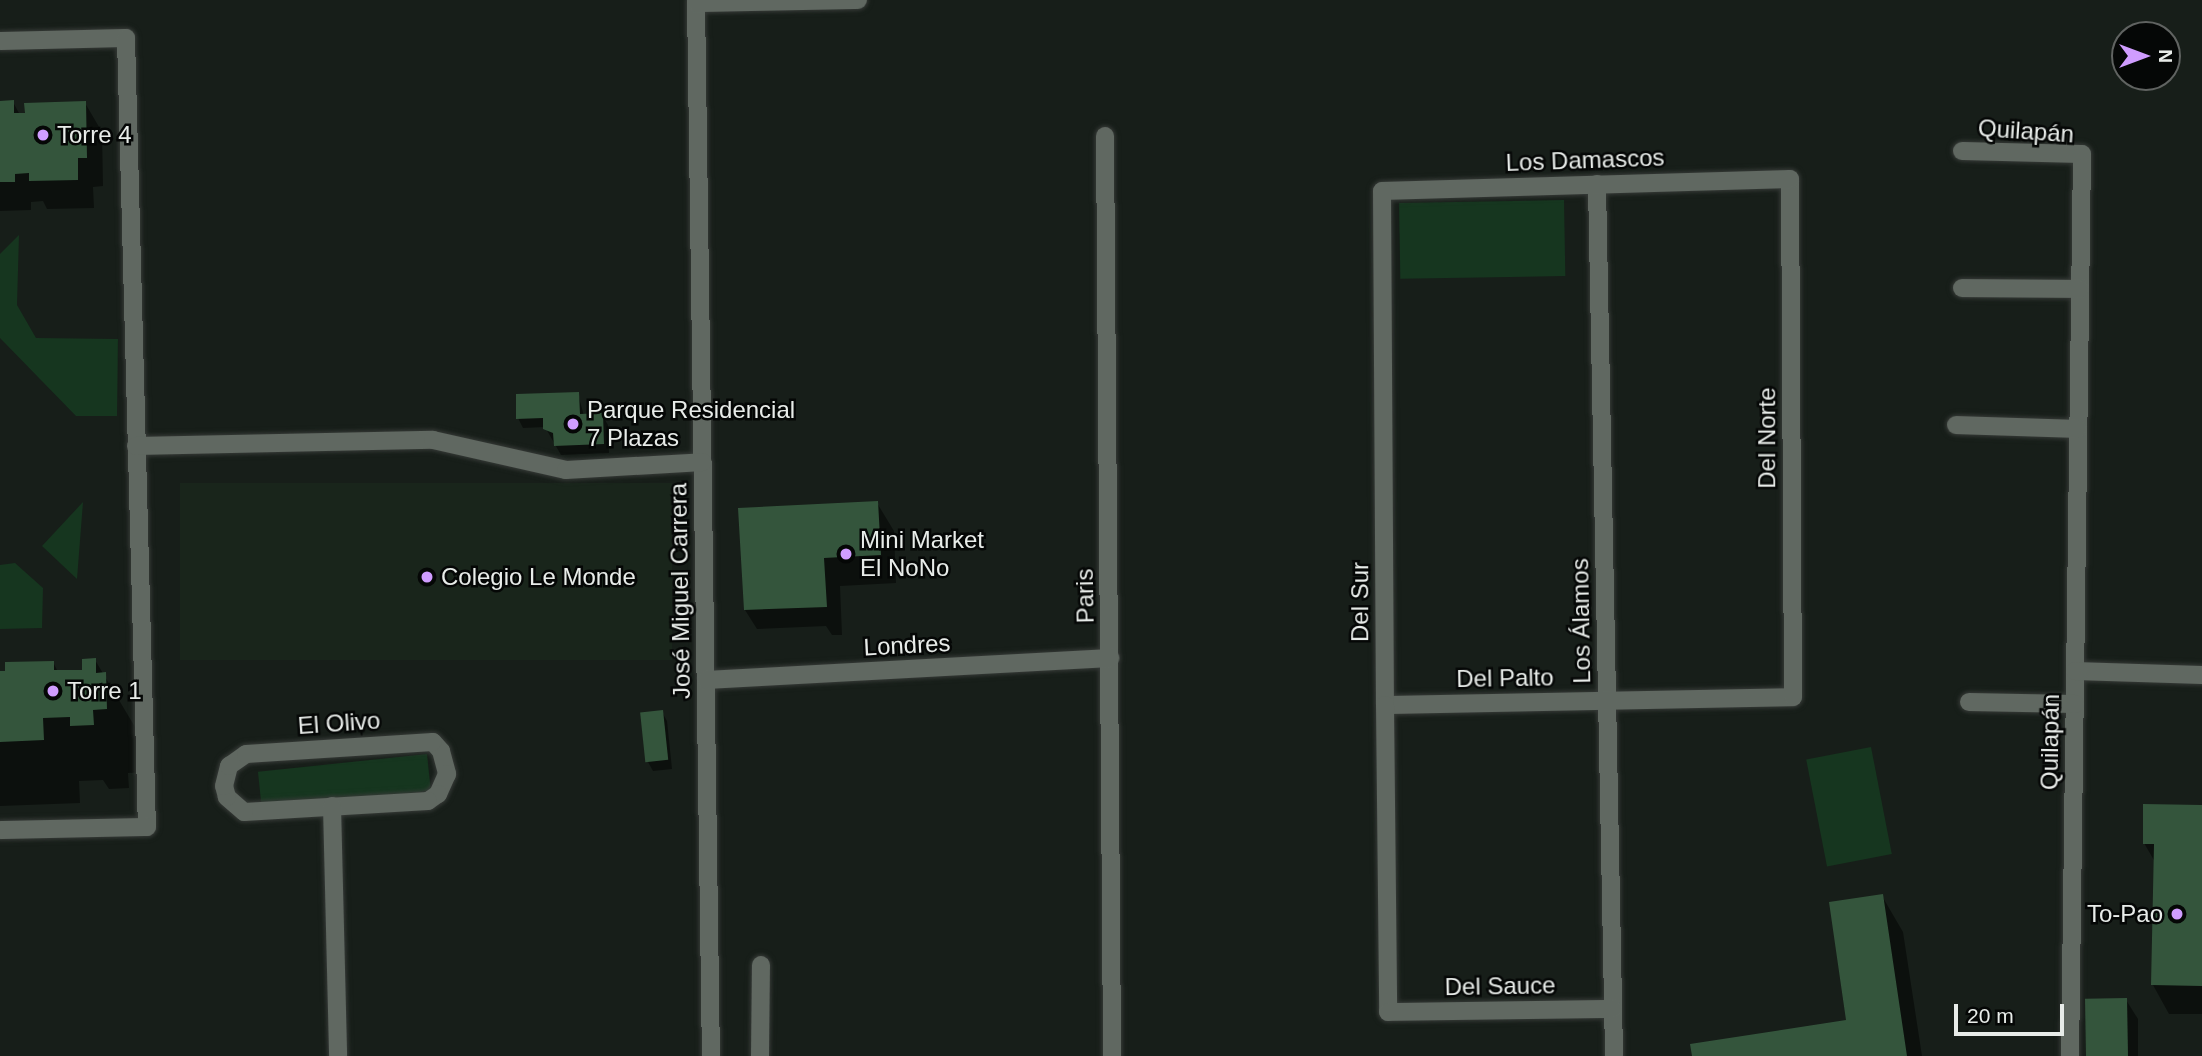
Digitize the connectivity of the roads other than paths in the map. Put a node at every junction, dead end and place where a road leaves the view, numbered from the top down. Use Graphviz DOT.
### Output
graph roads {
  1 [pos="858,0"];
  2 [pos="696,2"];
  3 [pos="0,41"];
  4 [pos="1105,136"];
  5 [pos="1962,151"];
  6 [pos="1790,179"];
  7 [pos="1597,184"];
  8 [pos="1382,191"];
  9 [pos="1962,288"];
  10 [pos="2080,289"];
  11 [pos="1956,425"];
  12 [pos="2078,429"];
  13 [pos="136,446"];
  14 [pos="703,462"];
  15 [pos="1110,659"];
  16 [pos="2075,671"];
  17 [pos="2202,675"];
  18 [pos="706,680"];
  19 [pos="1793,697"];
  20 [pos="1607,700"];
  21 [pos="1969,702"];
  22 [pos="2075,704"];
  23 [pos="1385,705"];
  24 [pos="332,806"];
  25 [pos="0,830"];
  26 [pos="761,965"];
  27 [pos="1613,1009"];
  28 [pos="1388,1012"];
  29 [pos="338,1056"];
  30 [pos="711,1056"];
  31 [pos="760,1056"];
  32 [pos="1112,1056"];
  33 [pos="1614,1056"];
  34 [pos="2070,1056"];
  1 -- 2 [label="street"];
  2 -- 14 [label="street, José Miguel Carrera"];
  3 -- 13 [label="street"];
  4 -- 15 [label="street, Paris"];
  5 -- 10 [label="street, Quilapán"];
  6 -- 7 [label="street, Los Damascos"];
  6 -- 19 [label="street, Del Norte"];
  7 -- 8 [label="street, Los Damascos"];
  7 -- 20 [label="street, Los Álamos"];
  8 -- 23 [label="street, Del Sur"];
  9 -- 10 [label="street"];
  10 -- 12 [label="street, Quilapán"];
  11 -- 12 [label="street"];
  12 -- 16 [label="street, Quilapán"];
  13 -- 14 [label="street"];
  13 -- 25 [label="street"];
  14 -- 18 [label="street, José Miguel Carrera"];
  15 -- 18 [label="street, Londres"];
  15 -- 32 [label="street, Paris"];
  16 -- 17 [label="street"];
  16 -- 22 [label="street, Quilapán"];
  18 -- 30 [label="street, José Miguel Carrera"];
  19 -- 20 [label="street, Del Palto"];
  20 -- 23 [label="street, Del Palto"];
  20 -- 27 [label="street, Los Álamos"];
  21 -- 22 [label="street"];
  22 -- 34 [label="street, Quilapán"];
  23 -- 28 [label="street, Del Sur"];
  24 -- 24 [label="street, El Olivo"];
  24 -- 29 [label="street"];
  26 -- 31 [label="street"];
  27 -- 28 [label="street, Del Sauce"];
  27 -- 33 [label="street, Los Álamos"];
}
